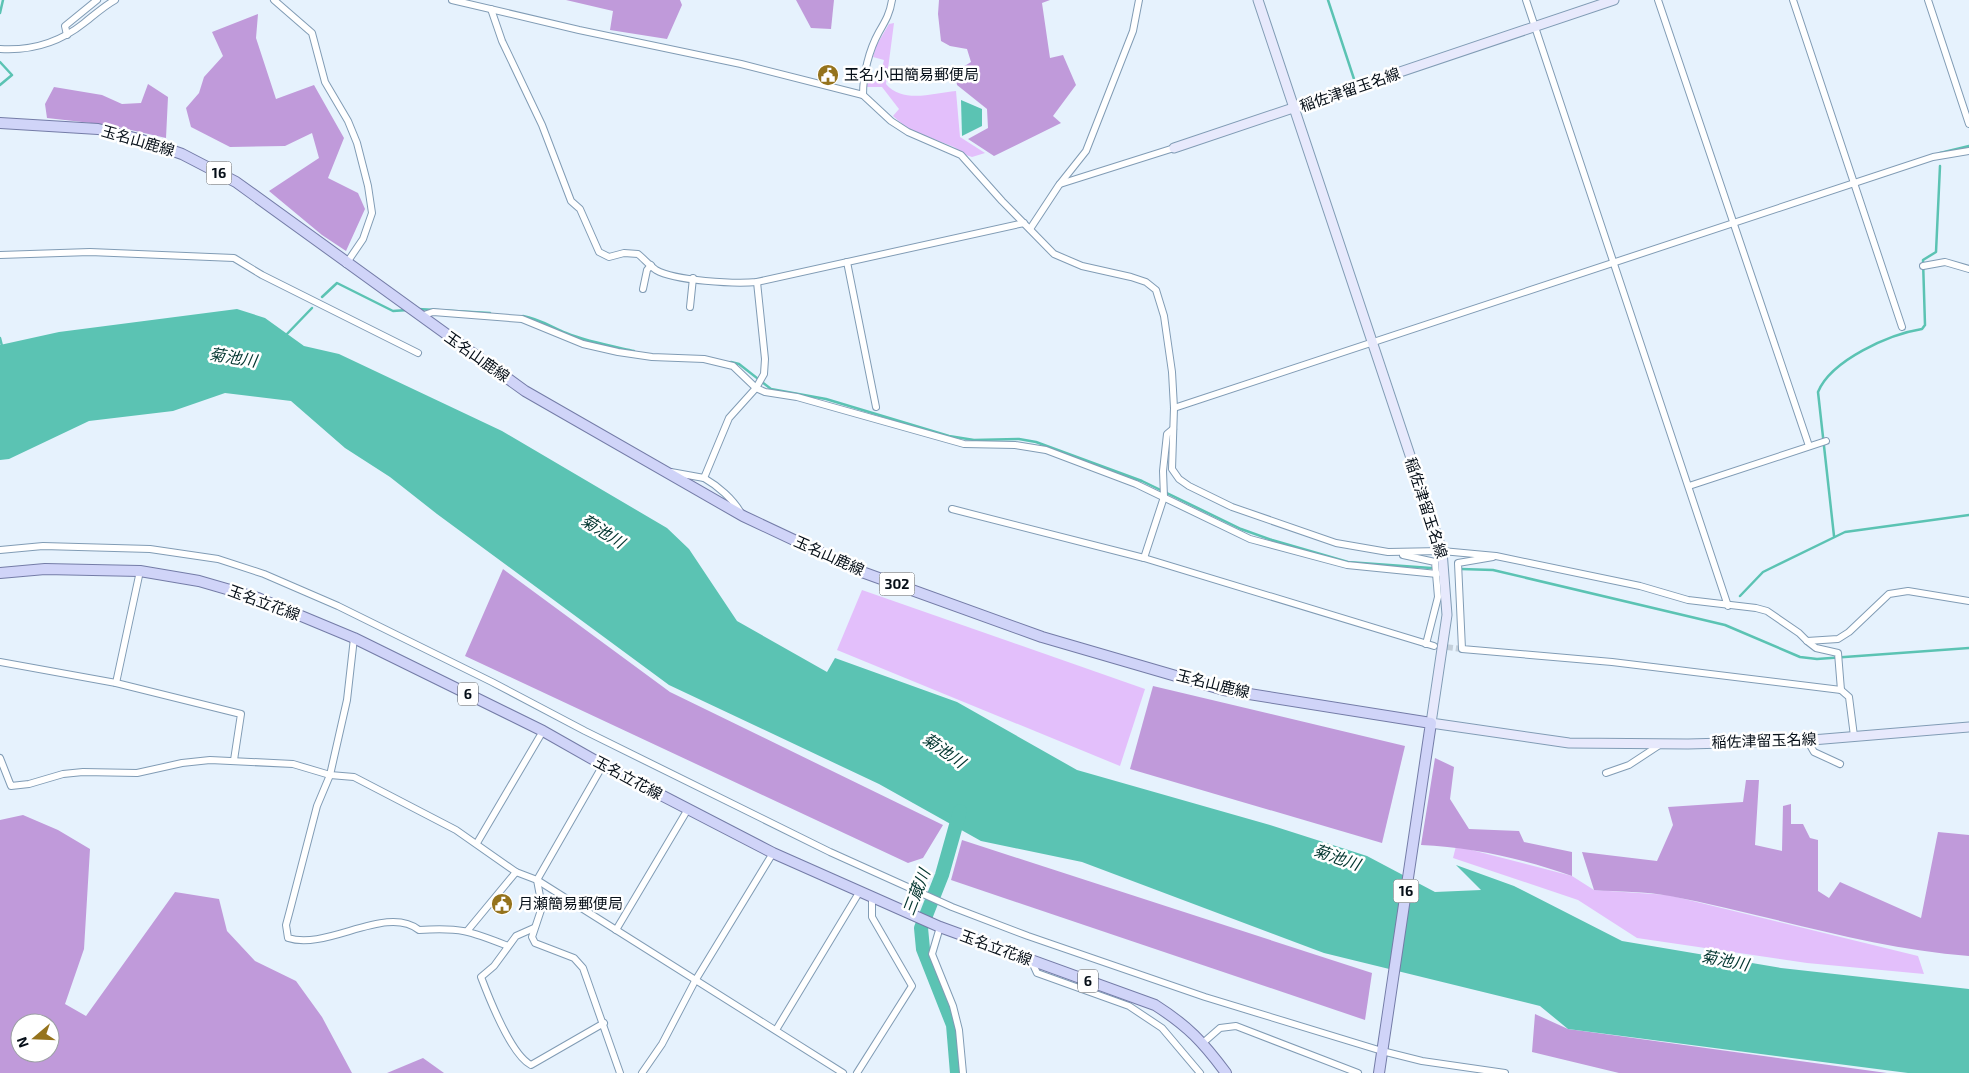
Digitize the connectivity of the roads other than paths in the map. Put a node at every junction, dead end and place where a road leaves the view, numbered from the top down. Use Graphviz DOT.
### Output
graph roads {
  1 [pos="96,0"];
  2 [pos="115,0"];
  3 [pos="274,0"];
  4 [pos="452,0"];
  5 [pos="892,0"];
  6 [pos="1139,0"];
  7 [pos="1258,0"];
  8 [pos="1526,0"];
  9 [pos="1614,0"];
  10 [pos="1658,0"];
  11 [pos="1794,0"];
  12 [pos="1928,0"];
  13 [pos="491,10"];
  14 [pos="1534,26"];
  15 [pos="67,35"];
  16 [pos="0,49"];
  17 [pos="863,95"];
  18 [pos="1293,107"];
  19 [pos="0,123"];
  20 [pos="1969,124"];
  21 [pos="1174,148"];
  22 [pos="1969,151"];
  23 [pos="1854,183"];
  24 [pos="1059,185"];
  25 [pos="1024,223"];
  26 [pos="1736,223"];
  27 [pos="1030,229"];
  28 [pos="0,256"];
  29 [pos="847,262"];
  30 [pos="1613,262"];
  31 [pos="346,264"];
  32 [pos="651,265"];
  33 [pos="1923,266"];
  34 [pos="1969,269"];
  35 [pos="693,278"];
  36 [pos="757,282"];
  37 [pos="643,289"];
  38 [pos="690,307"];
  39 [pos="418,315"];
  40 [pos="1902,327"];
  41 [pos="1372,344"];
  42 [pos="418,353"];
  43 [pos="756,388"];
  44 [pos="876,408"];
  45 [pos="1174,408"];
  46 [pos="1173,429"];
  47 [pos="1826,441"];
  48 [pos="1809,446"];
  49 [pos="665,472"];
  50 [pos="704,478"];
  51 [pos="1689,486"];
  52 [pos="1164,497"];
  53 [pos="952,509"];
  54 [pos="743,516"];
  55 [pos="0,550"];
  56 [pos="1442,551"];
  57 [pos="1388,552"];
  58 [pos="1496,556"];
  59 [pos="1144,558"];
  60 [pos="140,571"];
  61 [pos="0,573"];
  62 [pos="1437,574"];
  63 [pos="1969,601"];
  64 [pos="1728,606"];
  65 [pos="354,638"];
  66 [pos="1807,641"];
  67 [pos="1426,644"];
  68 [pos="1434,646"];
  69 [pos="0,662"];
  70 [pos="116,683"];
  71 [pos="1841,690"];
  72 [pos="1431,723"];
  73 [pos="1969,727"];
  74 [pos="543,731"];
  75 [pos="1854,736"];
  76 [pos="1807,740"];
  77 [pos="1662,744"];
  78 [pos="0,758"];
  79 [pos="234,760"];
  80 [pos="1840,764"];
  81 [pos="603,765"];
  82 [pos="1606,773"];
  83 [pos="330,775"];
  84 [pos="688,809"];
  85 [pos="477,843"];
  86 [pos="773,853"];
  87 [pos="516,872"];
  88 [pos="537,880"];
  89 [pos="860,891"];
  90 [pos="872,896"];
  91 [pos="940,927"];
  92 [pos="534,928"];
  93 [pos="468,930"];
  94 [pos="616,930"];
  95 [pos="508,946"];
  96 [pos="1032,962"];
  97 [pos="695,981"];
  98 [pos="604,1023"];
  99 [pos="776,1030"];
  100 [pos="1204,1042"];
  101 [pos="1383,1047"];
  102 [pos="620,1073"];
  103 [pos="642,1073"];
  104 [pos="843,1073"];
  105 [pos="857,1073"];
  106 [pos="963,1073"];
  107 [pos="1200,1073"];
  108 [pos="1226,1073"];
  109 [pos="1358,1073"];
  110 [pos="1379,1073"];
  111 [pos="1505,1073"];
  1 -- 15 [label="street"];
  2 -- 15 [label="street"];
  3 -- 31 [label="street"];
  4 -- 13 [label="street"];
  5 -- 17 [label="street"];
  6 -- 24 [label="street"];
  7 -- 18 [label="main road"];
  8 -- 14 [label="street"];
  9 -- 14 [label="main road, 稲佐津留玉名線"];
  10 -- 26 [label="street"];
  11 -- 23 [label="street"];
  12 -- 20 [label="street"];
  13 -- 17 [label="street"];
  13 -- 32 [label="street"];
  14 -- 18 [label="main road, 稲佐津留玉名線"];
  14 -- 30 [label="street"];
  15 -- 16 [label="street"];
  17 -- 25 [label="street"];
  18 -- 21 [label="main road"];
  18 -- 41 [label="main road, 稲佐津留玉名線"];
  19 -- 31 [label="main road, 玉名山鹿線 / 16"];
  21 -- 24 [label="street"];
  22 -- 23 [label="street"];
  23 -- 26 [label="street"];
  23 -- 40 [label="street"];
  24 -- 27 [label="street"];
  25 -- 27 [label="street"];
  25 -- 29 [label="street"];
  26 -- 30 [label="street"];
  26 -- 48 [label="street"];
  27 -- 45 [label="street"];
  28 -- 42 [label="street"];
  29 -- 36 [label="street"];
  29 -- 44 [label="street"];
  30 -- 41 [label="street"];
  30 -- 51 [label="street"];
  31 -- 39 [label="main road, 玉名山鹿線 / 16"];
  32 -- 35 [label="street"];
  32 -- 37 [label="street"];
  33 -- 34 [label="street"];
  35 -- 36 [label="street"];
  35 -- 38 [label="street"];
  36 -- 43 [label="street"];
  39 -- 43 [label="street"];
  39 -- 49 [label="main road, 玉名山鹿線 / 302"];
  41 -- 45 [label="street"];
  41 -- 56 [label="main road, 稲佐津留玉名線"];
  43 -- 50 [label="street"];
  43 -- 52 [label="street"];
  45 -- 46 [label="street"];
  46 -- 52 [label="street"];
  46 -- 57 [label="street"];
  47 -- 48 [label="street"];
  48 -- 51 [label="street"];
  49 -- 50 [label="street"];
  49 -- 54 [label="main road, 玉名山鹿線 / 302"];
  50 -- 54 [label="street"];
  51 -- 64 [label="street"];
  52 -- 59 [label="street"];
  52 -- 62 [label="street"];
  53 -- 59 [label="street"];
  54 -- 72 [label="main road, 玉名山鹿線 / 302"];
  55 -- 101 [label="street"];
  56 -- 57 [label="street"];
  56 -- 58 [label="street"];
  56 -- 72 [label="main road, 稲佐津留玉名線"];
  57 -- 62 [label="street"];
  58 -- 64 [label="street"];
  58 -- 71 [label="street"];
  59 -- 67 [label="street"];
  60 -- 61 [label="main road, 玉名立花線 / 6"];
  60 -- 65 [label="main road, 玉名立花線 / 6"];
  60 -- 70 [label="street"];
  62 -- 67 [label="street"];
  63 -- 66 [label="street"];
  64 -- 66 [label="street"];
  65 -- 74 [label="main road, 玉名立花線 / 6"];
  65 -- 83 [label="street"];
  66 -- 71 [label="street"];
  67 -- 68 [label="street"];
  69 -- 70 [label="street"];
  70 -- 79 [label="street"];
  71 -- 75 [label="street"];
  72 -- 77 [label="main road, 稲佐津留玉名線 / 302"];
  72 -- 101 [label="main road, 16"];
  73 -- 75 [label="main road, 稲佐津留玉名線 / 302"];
  74 -- 81 [label="main road, 玉名立花線 / 6"];
  74 -- 85 [label="street"];
  75 -- 76 [label="main road, 稲佐津留玉名線 / 302"];
  76 -- 77 [label="main road, 稲佐津留玉名線 / 302"];
  76 -- 80 [label="street"];
  77 -- 82 [label="street"];
  78 -- 79 [label="street"];
  79 -- 83 [label="street"];
  81 -- 84 [label="main road, 玉名立花線 / 6"];
  81 -- 88 [label="street"];
  83 -- 85 [label="street"];
  83 -- 93 [label="street"];
  84 -- 86 [label="main road, 玉名立花線 / 6"];
  84 -- 94 [label="street"];
  85 -- 87 [label="street"];
  86 -- 89 [label="main road, 玉名立花線 / 6"];
  86 -- 97 [label="street"];
  87 -- 88 [label="street"];
  87 -- 93 [label="street"];
  88 -- 92 [label="street"];
  88 -- 94 [label="street"];
  89 -- 90 [label="main road, 玉名立花線 / 6"];
  89 -- 99 [label="street"];
  90 -- 91 [label="main road, 玉名立花線 / 6"];
  90 -- 105 [label="street"];
  91 -- 96 [label="main road, 玉名立花線 / 6"];
  91 -- 106 [label="street"];
  92 -- 95 [label="street"];
  92 -- 98 [label="street"];
  93 -- 95 [label="street"];
  94 -- 97 [label="street"];
  95 -- 98 [label="street"];
  96 -- 100 [label="main road, 玉名立花線 / 6"];
  96 -- 107 [label="street"];
  97 -- 99 [label="street"];
  97 -- 103 [label="street"];
  98 -- 102 [label="street"];
  99 -- 104 [label="street"];
  100 -- 108 [label="main road, 玉名立花線 / 6"];
  100 -- 109 [label="street"];
  101 -- 110 [label="main road, 16"];
  101 -- 111 [label="street"];
}
